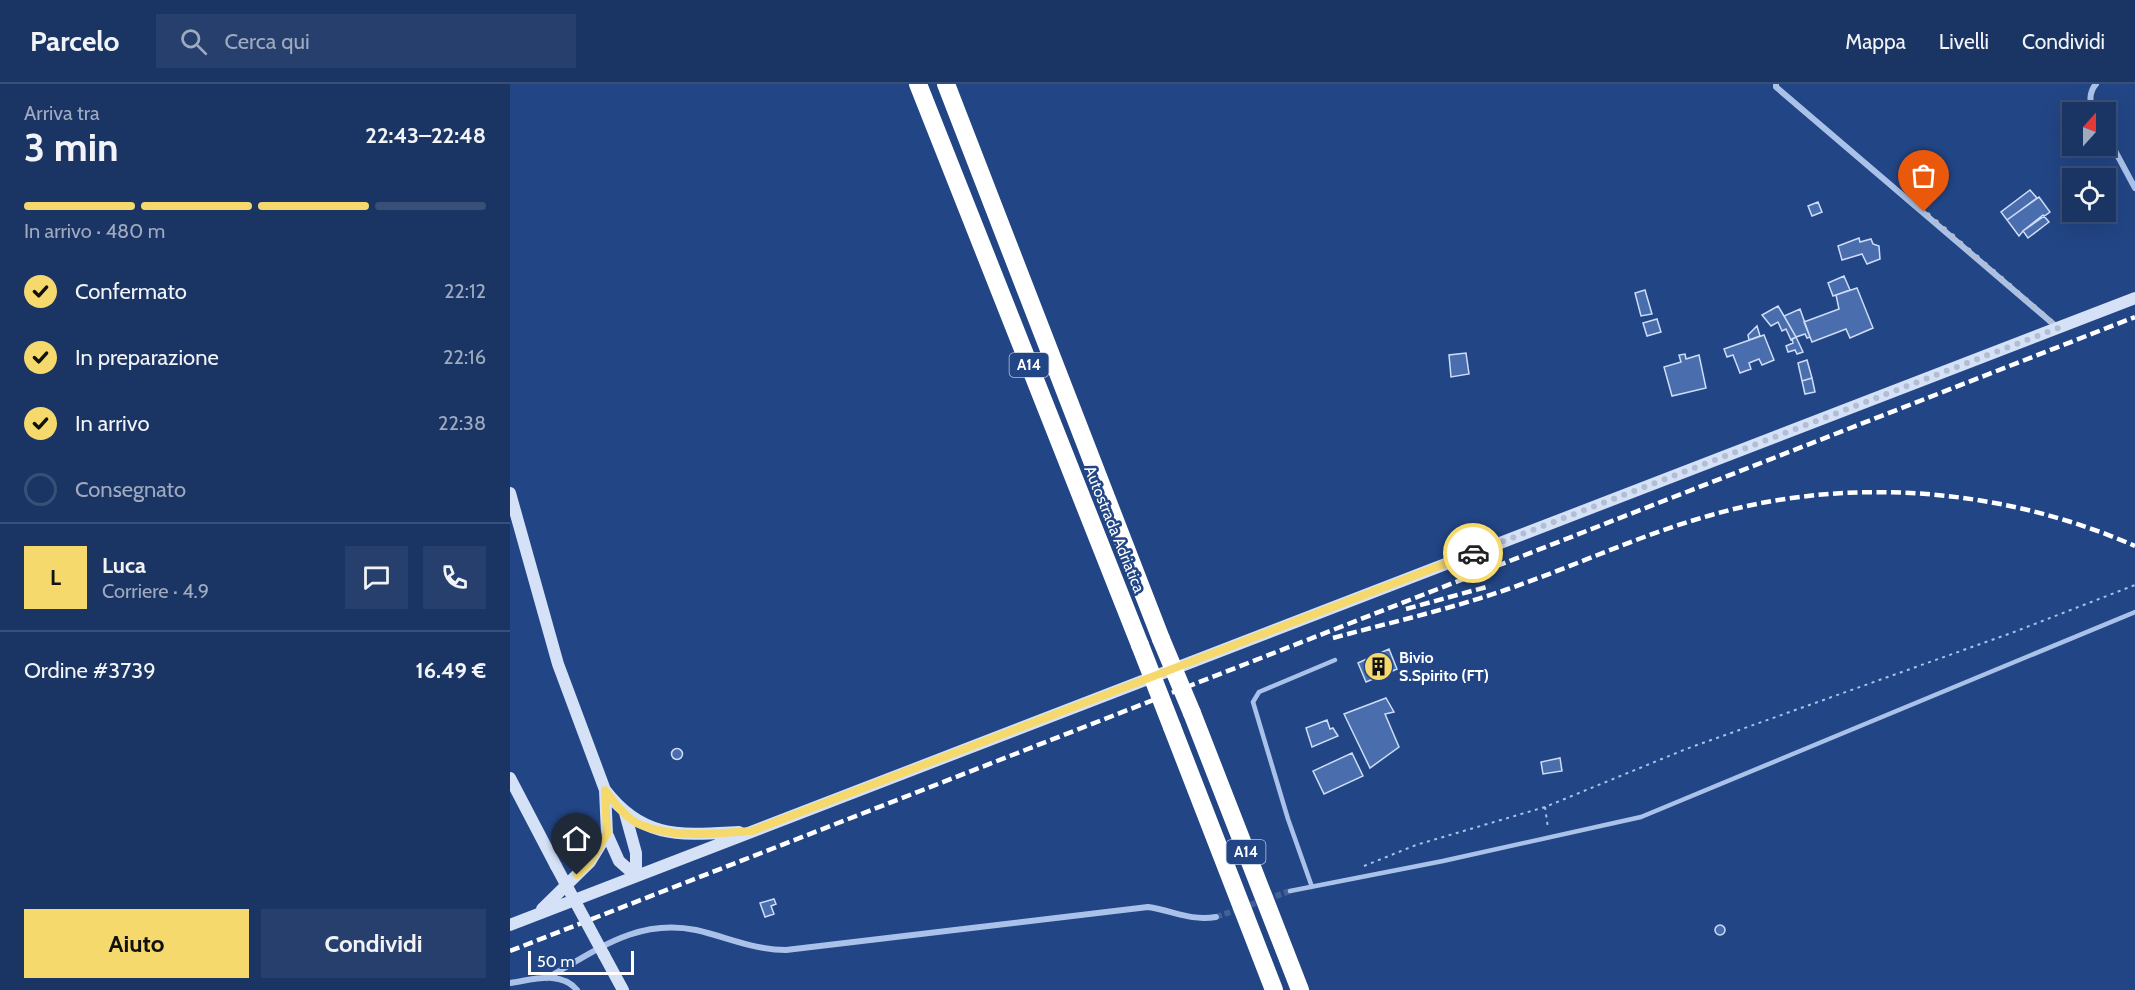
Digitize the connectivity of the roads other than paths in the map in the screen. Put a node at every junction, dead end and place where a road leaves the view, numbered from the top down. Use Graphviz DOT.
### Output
graph roads {
  1 [pos="918,84"];
  2 [pos="946,84"];
  3 [pos="1776,84"];
  4 [pos="2096,84"];
  5 [pos="2090,102"];
  6 [pos="2116,153"];
  7 [pos="2135,188"];
  8 [pos="2135,298"];
  9 [pos="2058,328"];
  10 [pos="510,493"];
  11 [pos="2135,612"];
  12 [pos="1335,660"];
  13 [pos="510,778"];
  14 [pos="605,790"];
  15 [pos="625,812"];
  16 [pos="752,831"];
  17 [pos="607,834"];
  18 [pos="636,876"];
  19 [pos="1312,887"];
  20 [pos="1290,891"];
  21 [pos="537,914"];
  22 [pos="1216,917"];
  23 [pos="510,925"];
  24 [pos="547,978"];
  25 [pos="510,983"];
  26 [pos="577,990"];
  27 [pos="623,990"];
  28 [pos="1274,990"];
  29 [pos="1300,990"];
  1 -- 28 [label="highway, Autostrada Adriatica / A14, bridge"];
  2 -- 29 [label="highway, Autostrada Adriatica / A14, bridge"];
  3 -- 9 [label="street"];
  4 -- 5 [label="street"];
  6 -- 7 [label="street"];
  8 -- 9 [label="main road"];
  9 -- 16 [label="main road"];
  10 -- 14 [label="main road"];
  11 -- 19 [label="lane"];
  12 -- 19 [label="lane"];
  13 -- 27 [label="main road, bridge"];
  14 -- 15 [label="main road"];
  14 -- 17 [label="main road"];
  15 -- 16 [label="main road"];
  15 -- 18 [label="main road"];
  16 -- 18 [label="main road"];
  17 -- 18 [label="main road"];
  17 -- 21 [label="main road"];
  18 -- 21 [label="main road"];
  19 -- 20 [label="lane"];
  21 -- 23 [label="main road"];
  22 -- 24 [label="street"];
  24 -- 25 [label="street"];
  24 -- 26 [label="street"];
}
